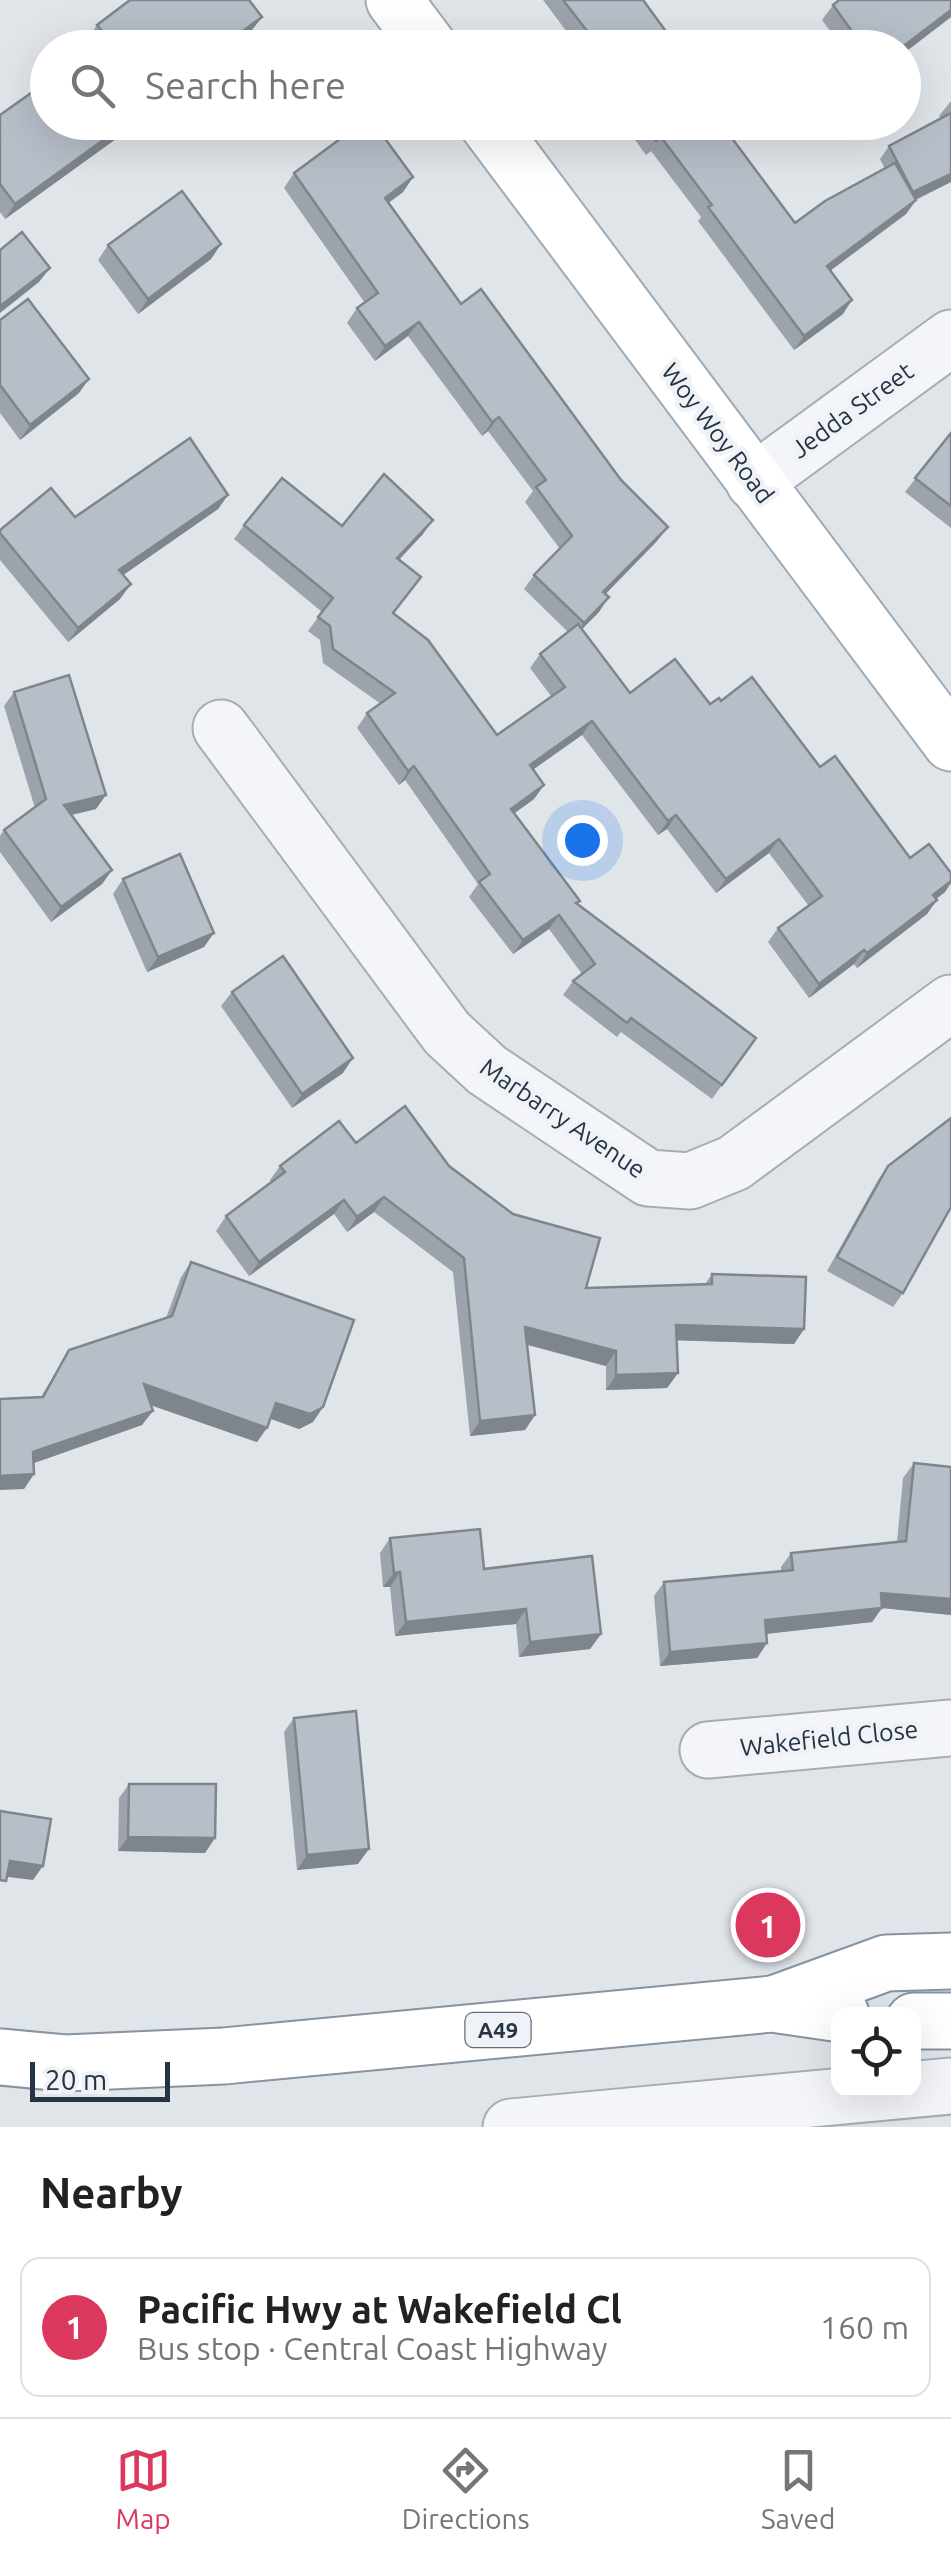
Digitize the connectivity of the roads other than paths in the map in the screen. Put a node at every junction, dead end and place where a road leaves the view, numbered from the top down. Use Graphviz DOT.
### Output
graph roads {
  1 [pos="394,0"];
  2 [pos="416,30"];
  3 [pos="499,140"];
  4 [pos="951,338"];
  5 [pos="754,482"];
  6 [pos="220,728"];
  7 [pos="951,743"];
  8 [pos="951,1003"];
  9 [pos="951,1728"];
  10 [pos="708,1750"];
  11 [pos="951,1962"];
  12 [pos="772,2004"];
  13 [pos="831,2013"];
  14 [pos="951,2020"];
  15 [pos="921,2022"];
  16 [pos="0,2057"];
  17 [pos="951,2086"];
  18 [pos="512,2127"];
  1 -- 2 [label="main road"];
  3 -- 5 [label="main road, Woy Woy Road"];
  4 -- 5 [label="street, Jedda Street"];
  5 -- 7 [label="main road, Woy Woy Road"];
  6 -- 8 [label="street, Marbarry Avenue"];
  9 -- 10 [label="street, Wakefield Close"];
  11 -- 12 [label="main road, A49"];
  12 -- 13 [label="main road, A49"];
  12 -- 16 [label="main road, A49"];
  14 -- 15 [label="main road"];
  17 -- 18 [label="street"];
}
